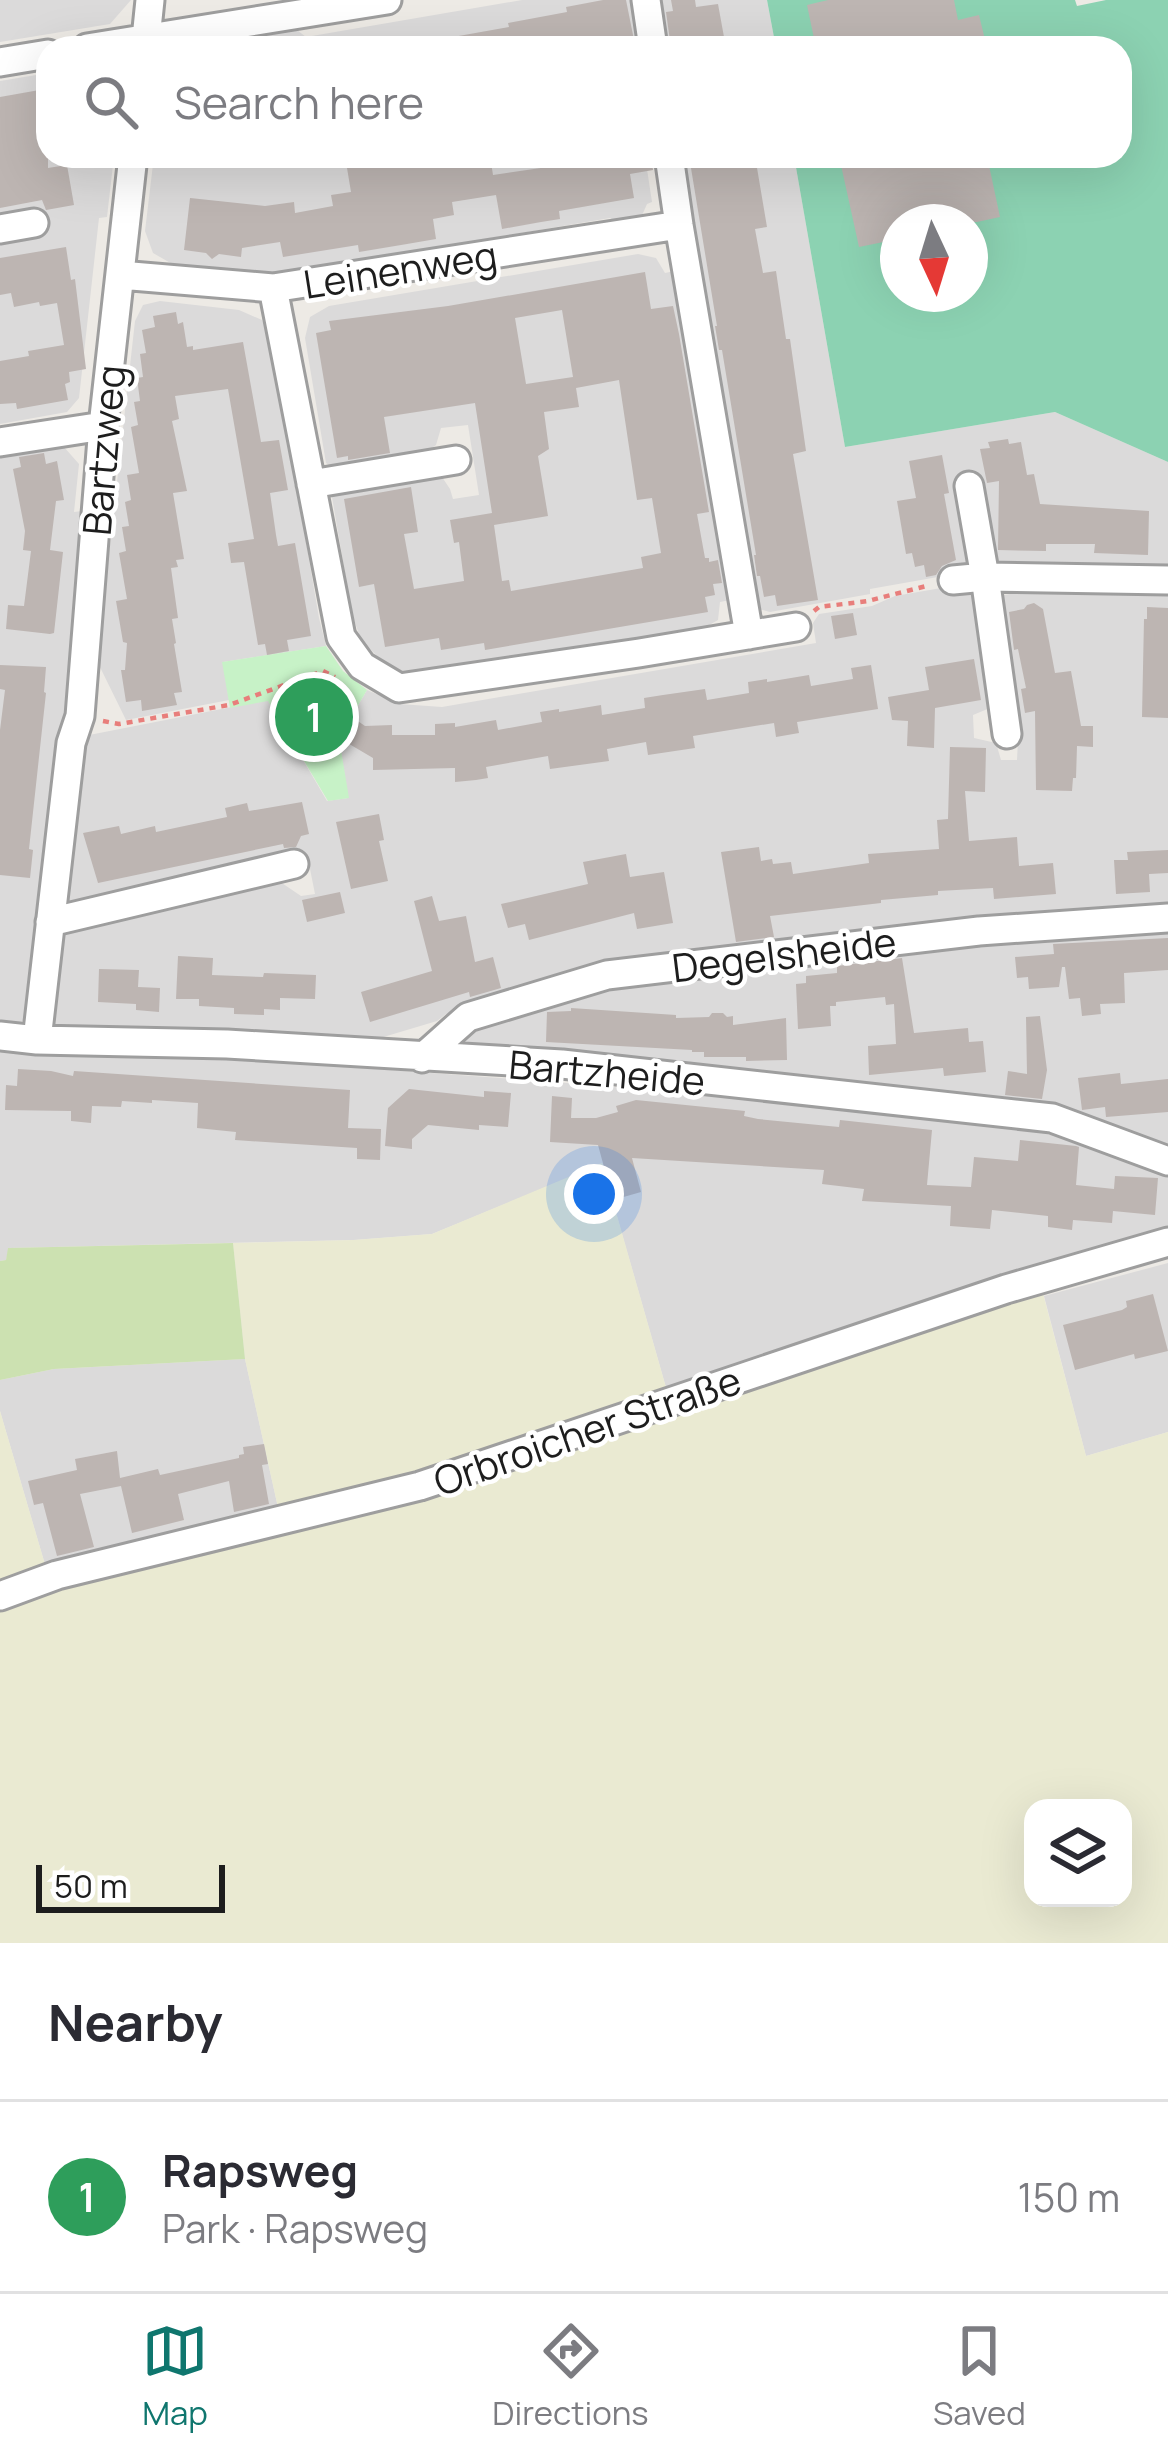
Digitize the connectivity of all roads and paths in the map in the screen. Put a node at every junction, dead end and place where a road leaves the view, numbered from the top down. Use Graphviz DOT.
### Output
graph roads {
  1 [pos="150,0"];
  2 [pos="387,0"];
  3 [pos="646,0"];
  4 [pos="147,36"];
  5 [pos="185,36"];
  6 [pos="651,36"];
  7 [pos="36,56"];
  8 [pos="0,62"];
  9 [pos="132,168"];
  10 [pos="671,168"];
  11 [pos="34,223"];
  12 [pos="679,225"];
  13 [pos="0,229"];
  14 [pos="120,275"];
  15 [pos="273,288"];
  16 [pos="104,425"];
  17 [pos="0,442"];
  18 [pos="456,460"];
  19 [pos="311,484"];
  20 [pos="969,486"];
  21 [pos="985,578"];
  22 [pos="953,580"];
  23 [pos="1168,580"];
  24 [pos="796,627"];
  25 [pos="749,635"];
  26 [pos="362,666"];
  27 [pos="75,729"];
  28 [pos="1007,734"];
  29 [pos="294,864"];
  30 [pos="1168,918"];
  31 [pos="50,922"];
  32 [pos="0,1036"];
  33 [pos="38,1040"];
  34 [pos="422,1058"];
  35 [pos="1168,1161"];
  36 [pos="1168,1242"];
  37 [pos="0,1595"];
  1 -- 4 [label="street"];
  2 -- 5 [label="street"];
  3 -- 6 [label="street"];
  7 -- 8 [label="street"];
  9 -- 14 [label="street, Bartzweg"];
  10 -- 12 [label="street"];
  11 -- 13 [label="street"];
  12 -- 15 [label="street, Leinenweg"];
  12 -- 25 [label="street"];
  14 -- 15 [label="street, Leinenweg"];
  14 -- 16 [label="street, Bartzweg"];
  15 -- 19 [label="street"];
  16 -- 17 [label="street"];
  16 -- 27 [label="street, Bartzweg"];
  18 -- 19 [label="street"];
  19 -- 26 [label="street"];
  20 -- 21 [label="street"];
  21 -- 22 [label="street"];
  21 -- 23 [label="street"];
  21 -- 28 [label="street"];
  22 -- 24 [label="path"];
  24 -- 25 [label="street"];
  25 -- 26 [label="street"];
  26 -- 27 [label="path"];
  27 -- 31 [label="street"];
  29 -- 31 [label="street"];
  30 -- 34 [label="street, Degelsheide"];
  31 -- 33 [label="street"];
  32 -- 33 [label="street, Bartzheide"];
  33 -- 34 [label="street, Bartzheide"];
  34 -- 35 [label="street, Bartzheide"];
  36 -- 37 [label="street, Orbroicher Straße"];
}
